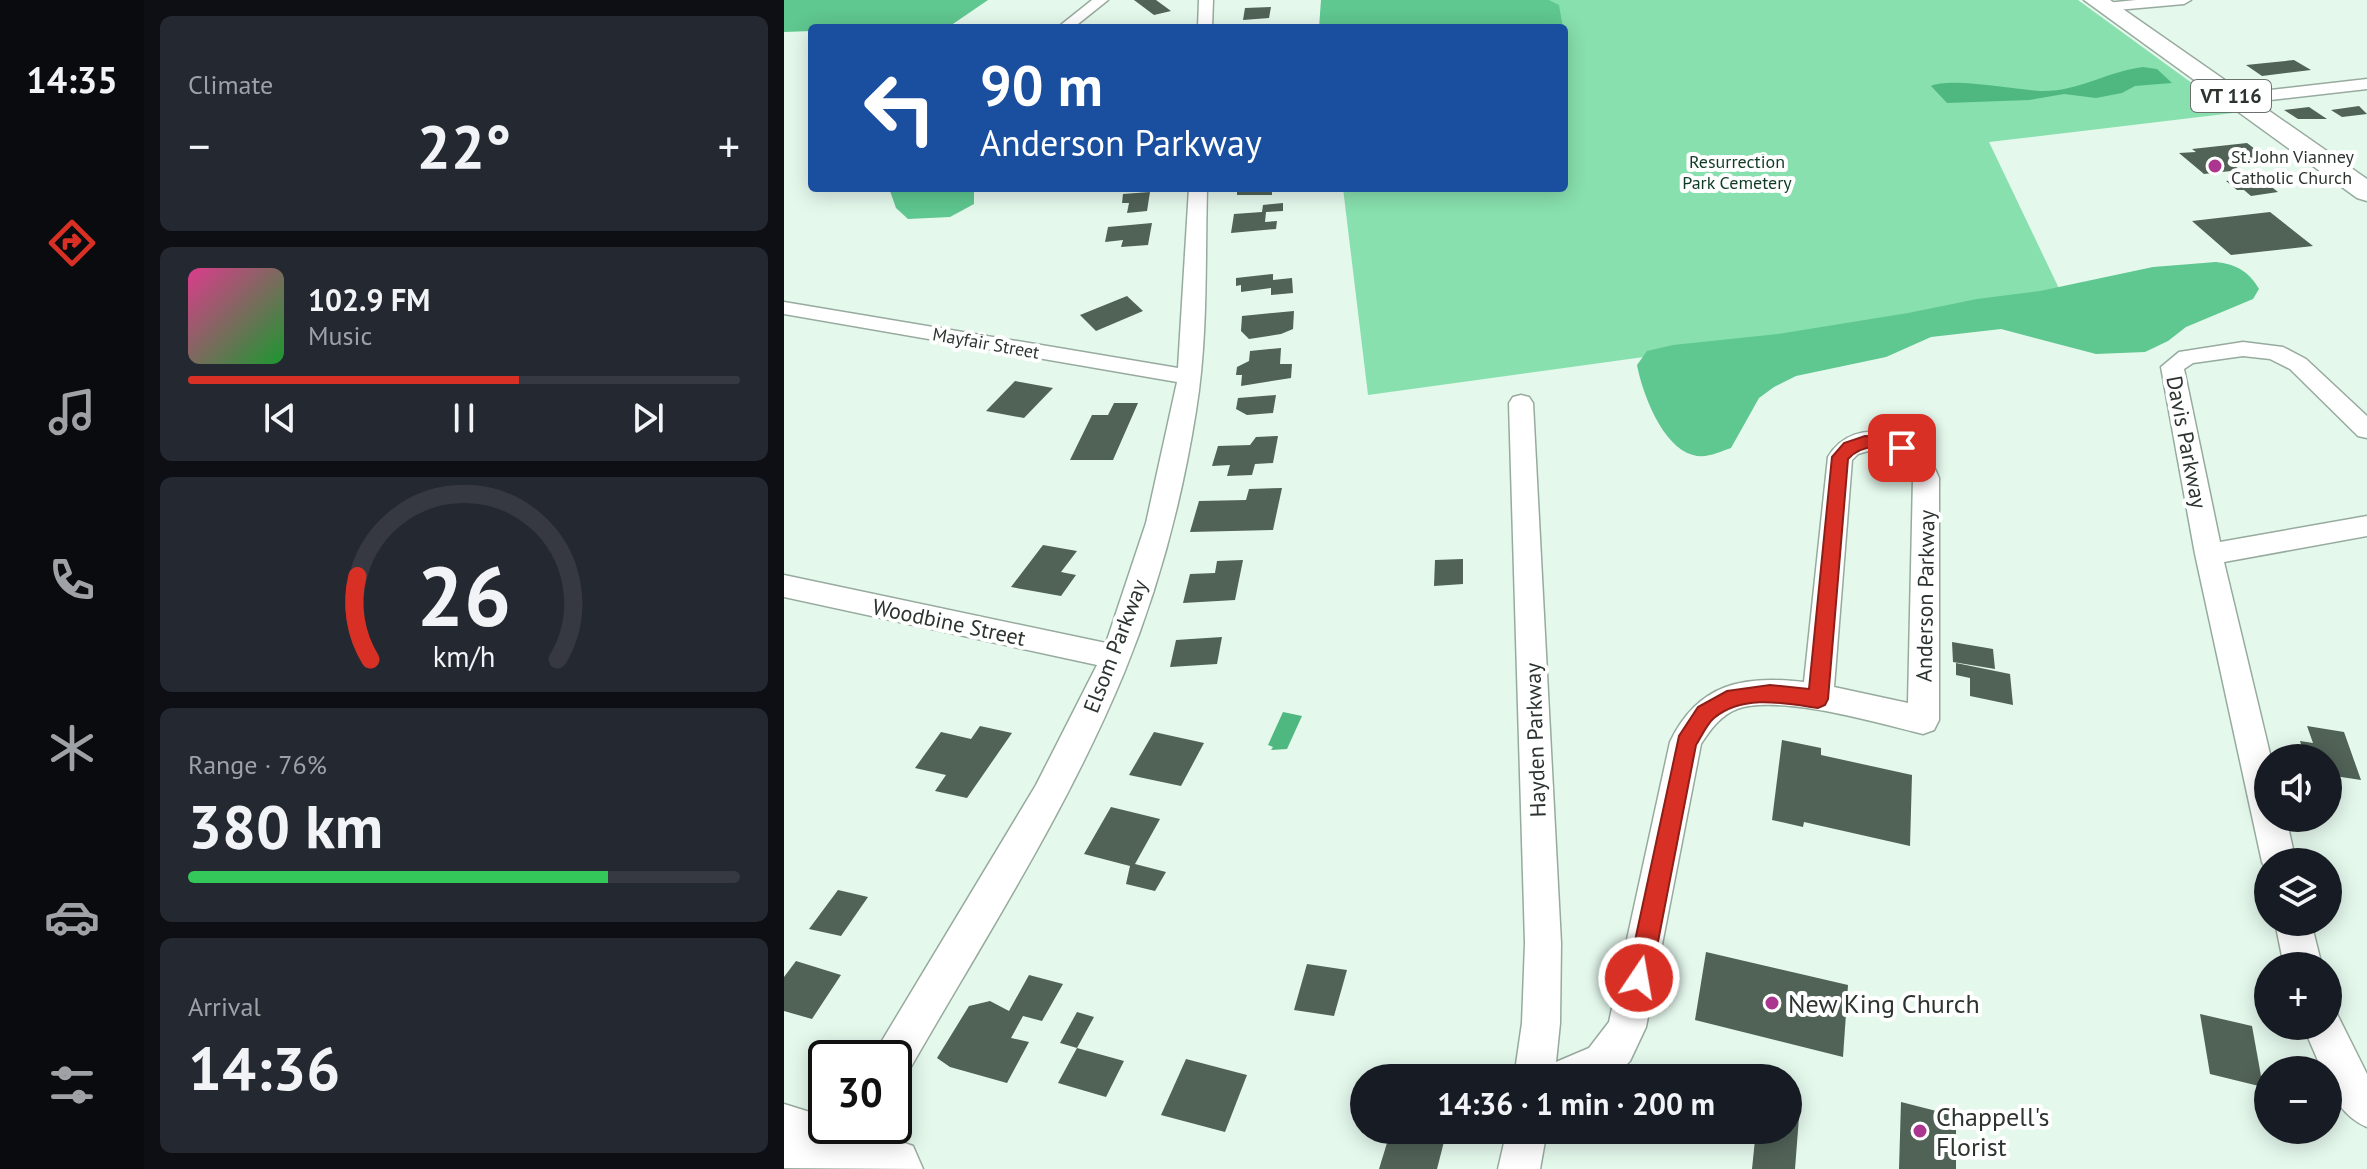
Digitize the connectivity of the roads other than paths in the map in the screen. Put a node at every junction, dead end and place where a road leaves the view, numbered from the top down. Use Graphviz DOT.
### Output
graph roads {
  1 [pos="1101,0"];
  2 [pos="1206,0"];
  3 [pos="2184,0"];
  4 [pos="2101,4"];
  5 [pos="1069,24"];
  6 [pos="1205,24"];
  7 [pos="2367,84"];
  8 [pos="2235,99"];
  9 [pos="2366,191"];
  10 [pos="1198,192"];
  11 [pos="784,308"];
  12 [pos="1188,377"];
  13 [pos="1521,403"];
  14 [pos="2367,430"];
  15 [pos="2367,526"];
  16 [pos="2209,554"];
  17 [pos="784,586"];
  18 [pos="1114,657"];
  19 [pos="1818,699"];
  20 [pos="2254,754"];
  21 [pos="904,1040"];
  22 [pos="2328,1040"];
  23 [pos="1536,1064"];
  24 [pos="1601,1064"];
  25 [pos="2367,1107"];
  26 [pos="1524,1144"];
  27 [pos="1519,1169"];
  1 -- 5 [label="street"];
  2 -- 6 [label="street"];
  3 -- 4 [label="street"];
  4 -- 8 [label="main road, VT 116"];
  7 -- 8 [label="street"];
  8 -- 9 [label="main road, VT 116"];
  10 -- 12 [label="street, Elsom Parkway"];
  11 -- 12 [label="street, Mayfair Street"];
  12 -- 18 [label="street, Elsom Parkway"];
  13 -- 23 [label="street, Hayden Parkway"];
  14 -- 16 [label="street, Davis Parkway"];
  15 -- 16 [label="street"];
  16 -- 20 [label="street, Davis Parkway"];
  17 -- 18 [label="street, Woodbine Street"];
  18 -- 21 [label="street, Elsom Parkway"];
  19 -- 19 [label="street, Anderson Parkway"];
  19 -- 24 [label="street, Anderson Parkway"];
  22 -- 25 [label="street"];
  26 -- 27 [label="street"];
}
